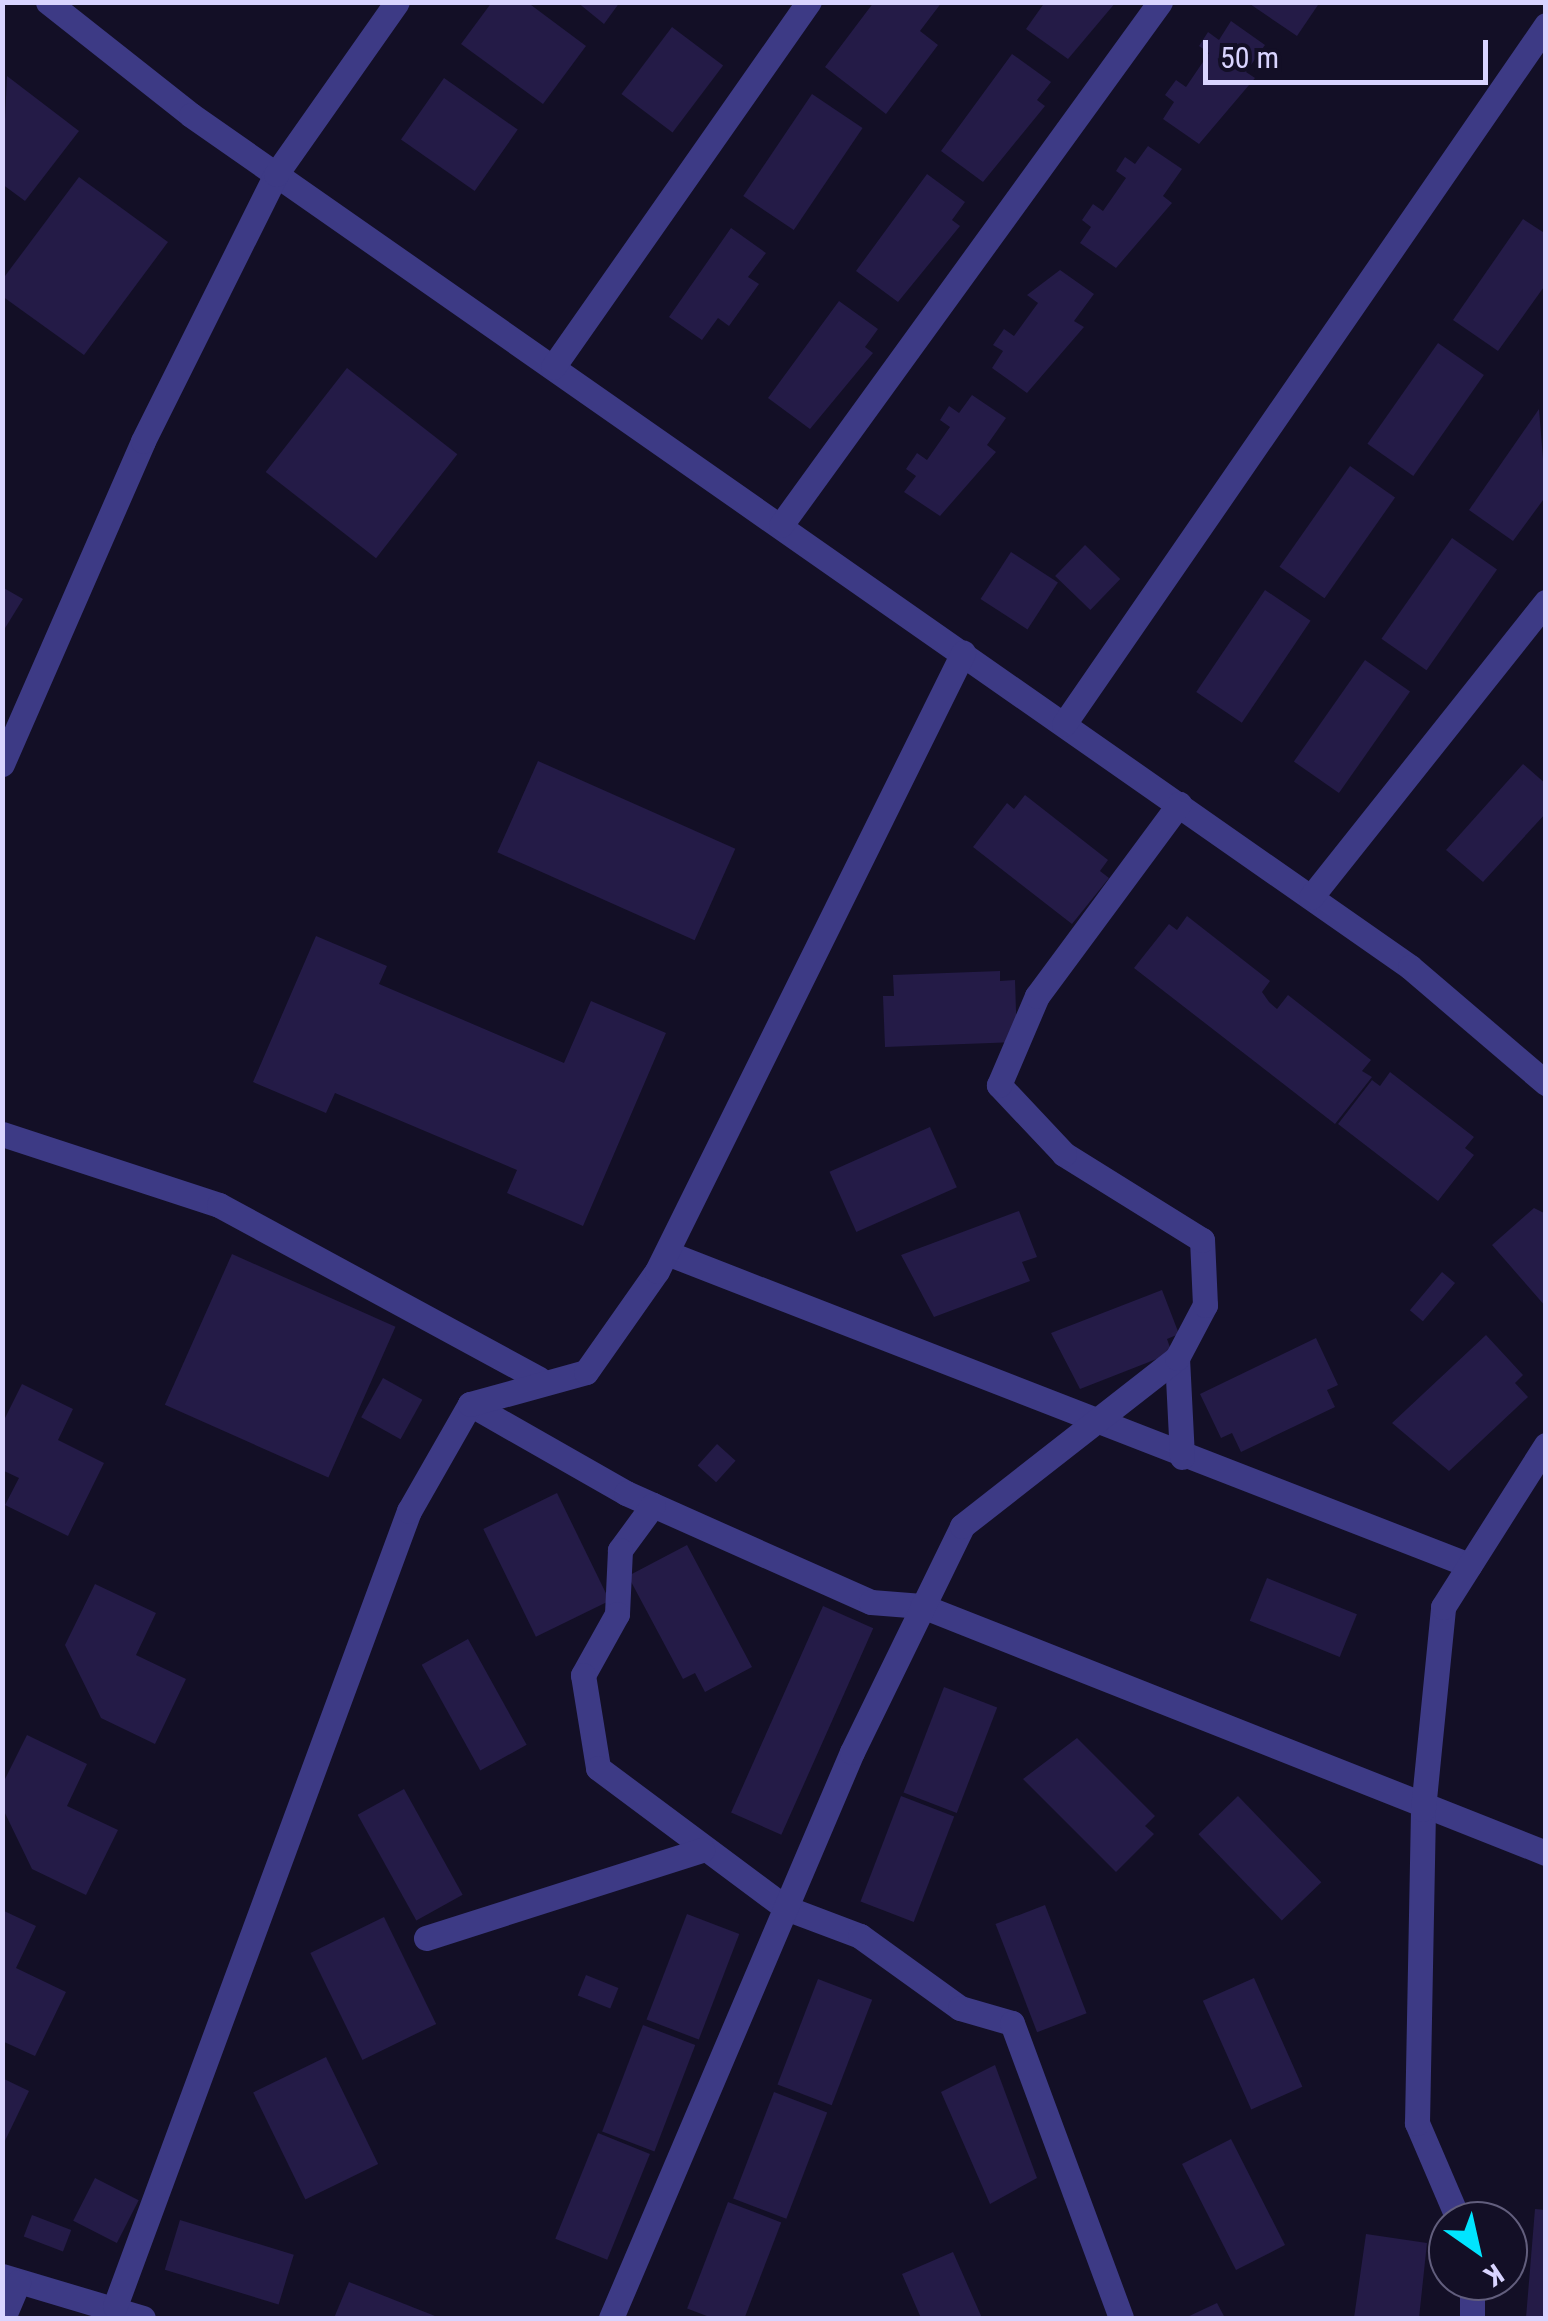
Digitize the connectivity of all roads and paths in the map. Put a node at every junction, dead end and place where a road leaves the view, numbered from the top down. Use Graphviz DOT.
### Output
graph roads {
  1 [pos="48,2"];
  2 [pos="397,2"];
  3 [pos="809,2"];
  4 [pos="1160,2"];
  5 [pos="1546,25"];
  6 [pos="276,174"];
  7 [pos="553,366"];
  8 [pos="781,525"];
  9 [pos="1546,602"];
  10 [pos="964,653"];
  11 [pos="1064,724"];
  12 [pos="6,747"];
  13 [pos="1179,804"];
  14 [pos="1311,897"];
  15 [pos="1541,1072"];
  16 [pos="2,1134"];
  17 [pos="666,1253"];
  18 [pos="1177,1358"];
  19 [pos="539,1379"];
  20 [pos="470,1404"];
  21 [pos="1100,1421"];
  22 [pos="1546,1445"];
  23 [pos="1182,1457"];
  24 [pos="654,1505"];
  25 [pos="1469,1564"];
  26 [pos="922,1606"];
  27 [pos="1424,1810"];
  28 [pos="702,1850"];
  29 [pos="1546,1853"];
  30 [pos="786,1908"];
  31 [pos="426,1938"];
  32 [pos="1450,2201"];
  33 [pos="10,2279"];
  34 [pos="115,2306"];
  35 [pos="3,2318"];
  36 [pos="143,2318"];
  37 [pos="615,2318"];
  38 [pos="1120,2318"];
  1 -- 6 [label="street"];
  2 -- 6 [label="street"];
  3 -- 7 [label="street"];
  4 -- 8 [label="street"];
  5 -- 11 [label="street"];
  6 -- 7 [label="street"];
  6 -- 12 [label="street"];
  7 -- 8 [label="street"];
  8 -- 10 [label="street"];
  9 -- 14 [label="street"];
  10 -- 11 [label="street"];
  10 -- 17 [label="street"];
  11 -- 13 [label="street"];
  13 -- 14 [label="street"];
  13 -- 18 [label="street"];
  14 -- 15 [label="street"];
  16 -- 19 [label="street"];
  17 -- 19 [label="street"];
  17 -- 21 [label="street"];
  18 -- 21 [label="street"];
  18 -- 23 [label="street"];
  19 -- 20 [label="street"];
  20 -- 24 [label="street"];
  20 -- 34 [label="street"];
  21 -- 23 [label="street"];
  21 -- 26 [label="street"];
  22 -- 25 [label="street"];
  23 -- 25 [label="street"];
  24 -- 26 [label="street"];
  24 -- 28 [label="street"];
  25 -- 27 [label="street"];
  26 -- 27 [label="street"];
  26 -- 30 [label="street"];
  27 -- 29 [label="street"];
  27 -- 32 [label="street"];
  28 -- 30 [label="street"];
  28 -- 31 [label="street"];
  30 -- 37 [label="street"];
  30 -- 38 [label="street"];
  33 -- 34 [label="street"];
  33 -- 35 [label="street"];
  34 -- 36 [label="street"];
}
